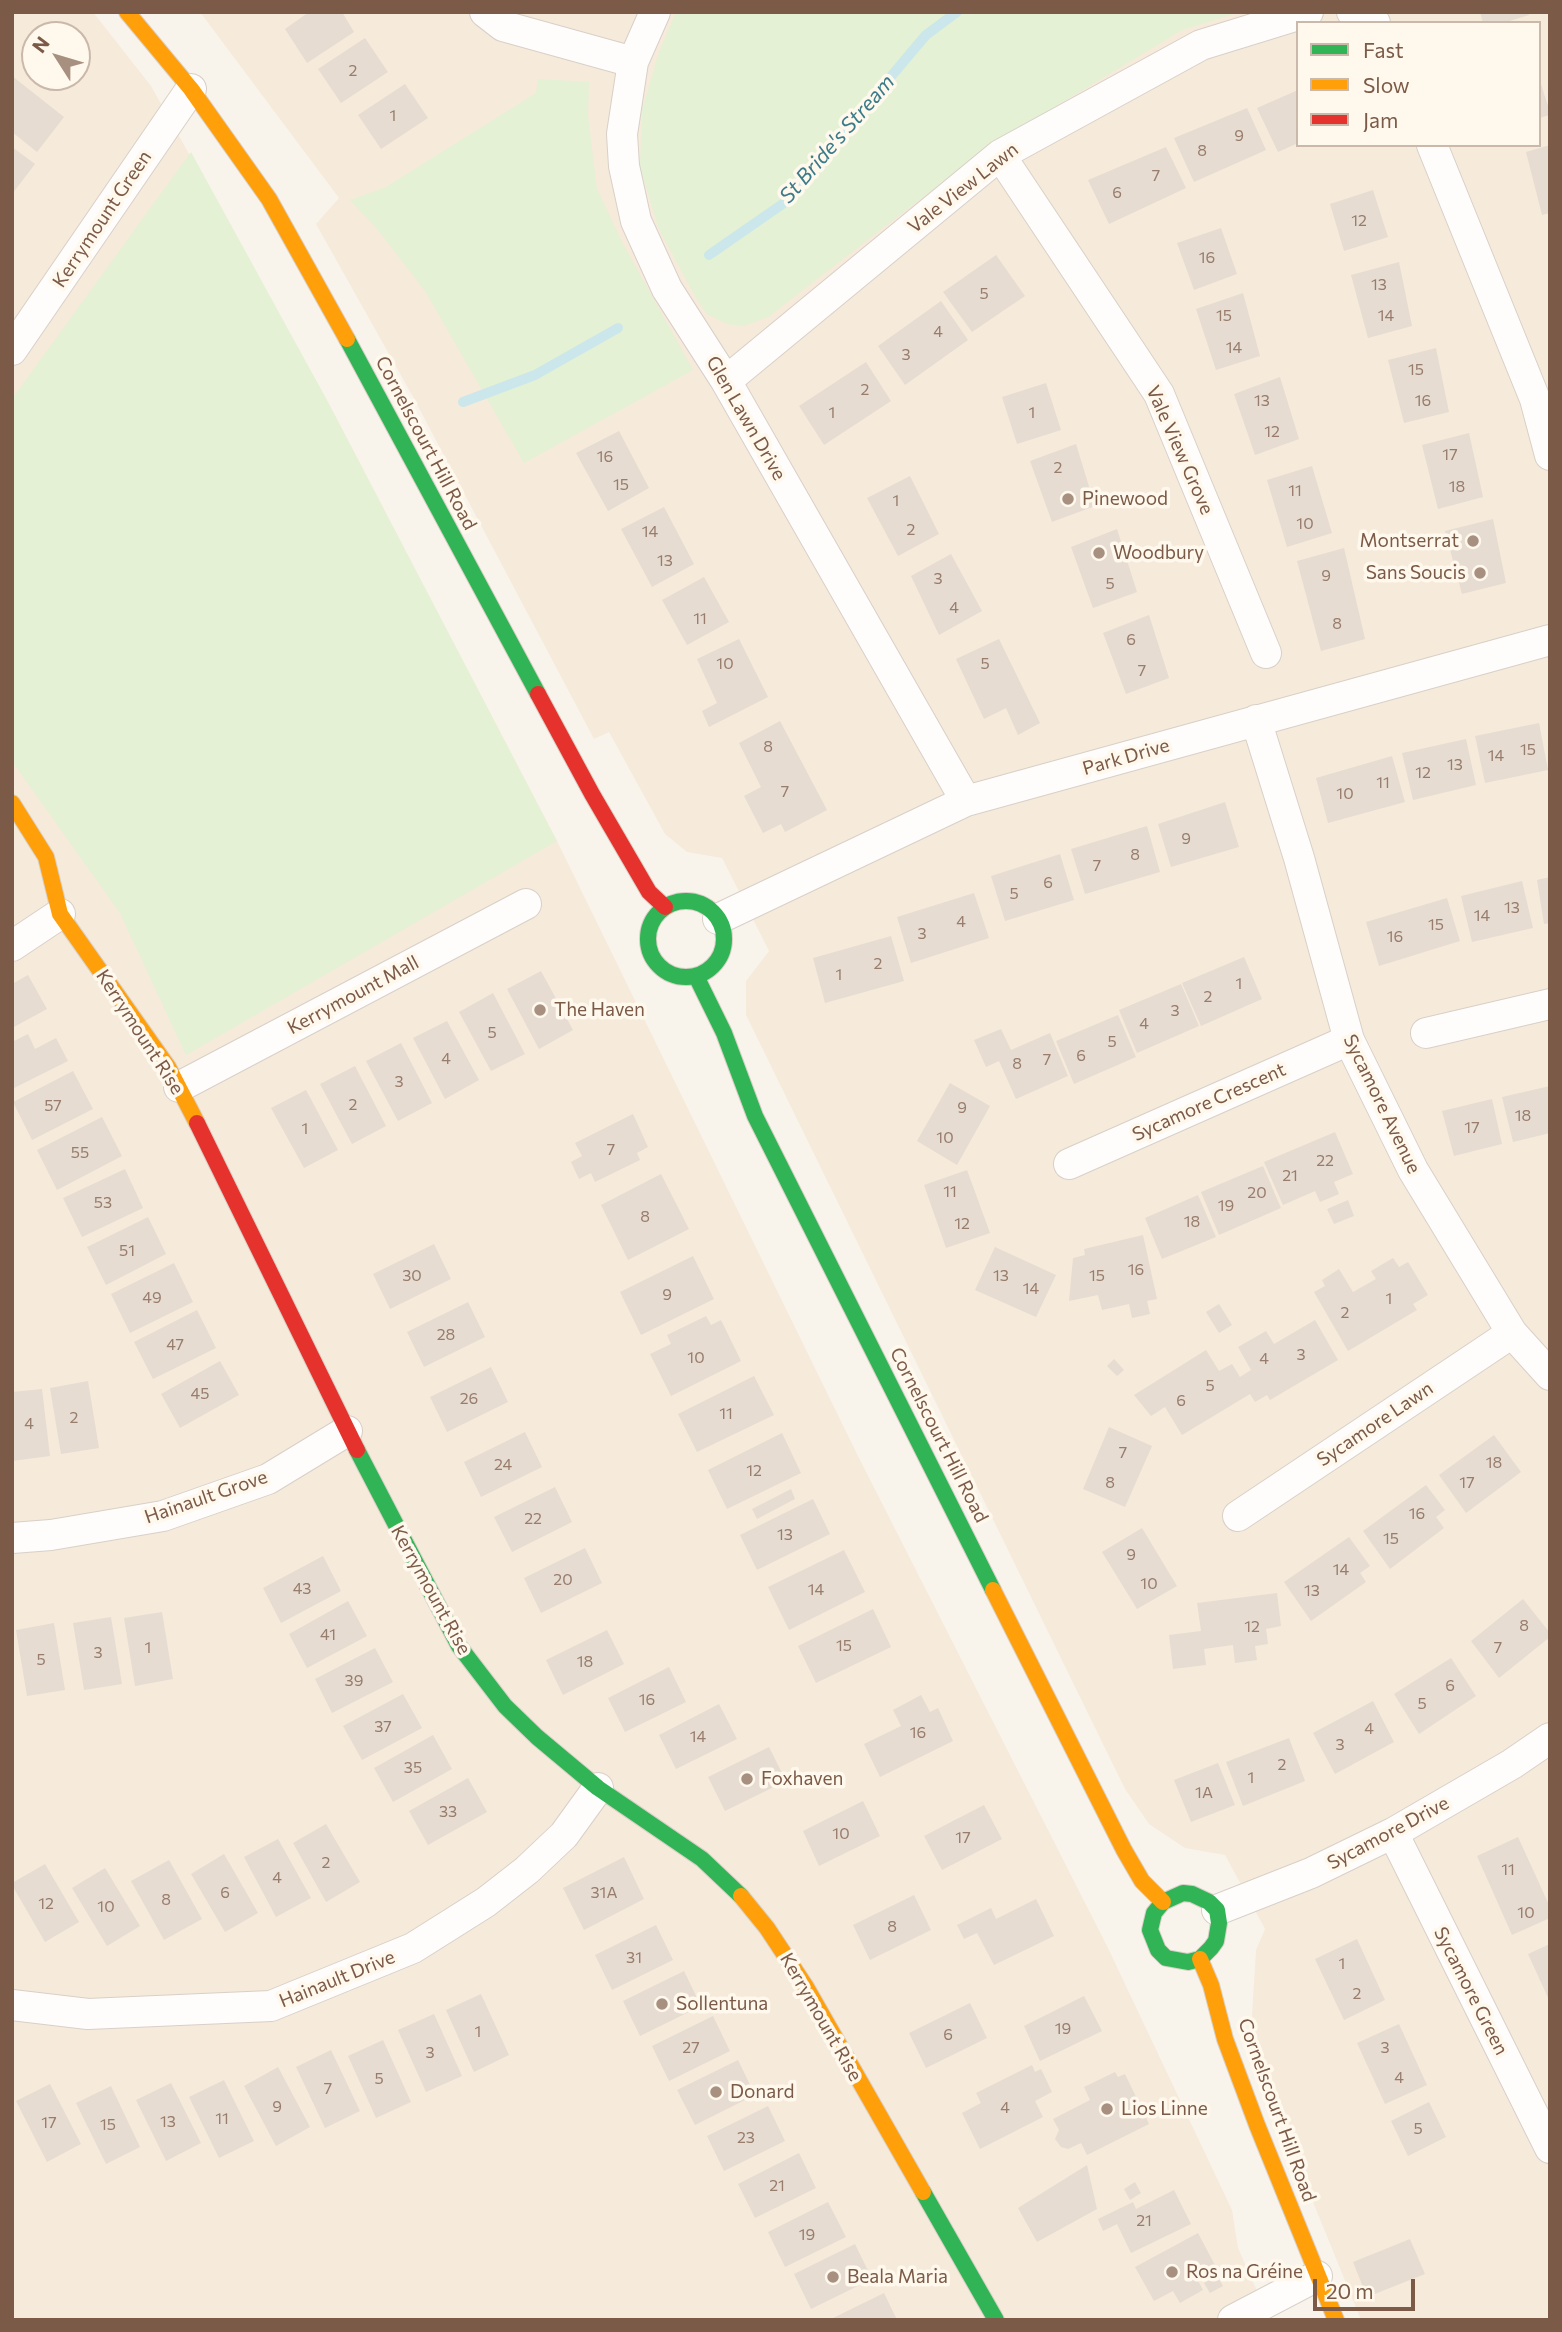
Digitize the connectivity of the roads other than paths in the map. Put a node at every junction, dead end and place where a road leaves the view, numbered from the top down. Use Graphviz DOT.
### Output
graph roads {
  1 [pos="127,12"];
  2 [pos="485,12"];
  3 [pos="655,12"];
  4 [pos="1308,12"];
  5 [pos="1352,12"];
  6 [pos="1373,21"];
  7 [pos="633,62"];
  8 [pos="191,89"];
  9 [pos="1433,147"];
  10 [pos="1000,155"];
  11 [pos="12,350"];
  12 [pos="726,381"];
  13 [pos="1550,455"];
  14 [pos="1550,640"];
  15 [pos="1266,653"];
  16 [pos="1256,720"];
  17 [pos="966,801"];
  18 [pos="12,803"];
  19 [pos="526,904"];
  20 [pos="665,907"];
  21 [pos="60,914"];
  22 [pos="718,919"];
  23 [pos="12,946"];
  24 [pos="696,976"];
  25 [pos="1550,1004"];
  26 [pos="1426,1033"];
  27 [pos="1349,1040"];
  28 [pos="179,1087"];
  29 [pos="1069,1164"];
  30 [pos="1512,1333"];
  31 [pos="1550,1375"];
  32 [pos="347,1431"];
  33 [pos="1238,1516"];
  34 [pos="12,1538"];
  35 [pos="1550,1738"];
  36 [pos="598,1788"];
  37 [pos="1393,1833"];
  38 [pos="1163,1902"];
  39 [pos="1217,1910"];
  40 [pos="1200,1959"];
  41 [pos="12,2005"];
  42 [pos="1550,2148"];
  43 [pos="1317,2276"];
  44 [pos="996,2320"];
  45 [pos="1233,2320"];
  46 [pos="1336,2320"];
  1 -- 8 [label="main road, Cornelscourt Hill Road"];
  2 -- 7 [label="street"];
  3 -- 7 [label="street, Glen Lawn Drive"];
  4 -- 10 [label="street, Vale View Lawn"];
  5 -- 6 [label="street"];
  7 -- 12 [label="street, Glen Lawn Drive"];
  8 -- 11 [label="street, Kerrymount Green"];
  8 -- 20 [label="main road, Cornelscourt Hill Road"];
  9 -- 13 [label="street"];
  10 -- 12 [label="street, Vale View Lawn"];
  10 -- 15 [label="street, Vale View Grove"];
  12 -- 17 [label="street, Glen Lawn Drive"];
  14 -- 16 [label="street, Park Drive"];
  16 -- 17 [label="street, Park Drive"];
  16 -- 27 [label="street, Sycamore Avenue"];
  17 -- 22 [label="street, Park Drive"];
  18 -- 21 [label="main road, Kerrymount Rise"];
  19 -- 28 [label="street, Kerrymount Mall"];
  20 -- 22 [label="main road"];
  20 -- 24 [label="main road"];
  21 -- 23 [label="street"];
  21 -- 28 [label="main road, Kerrymount Rise"];
  22 -- 24 [label="main road"];
  24 -- 38 [label="main road, Cornelscourt Hill Road"];
  25 -- 26 [label="street"];
  27 -- 29 [label="street, Sycamore Crescent"];
  27 -- 30 [label="street, Sycamore Avenue"];
  28 -- 32 [label="main road, Kerrymount Rise"];
  30 -- 31 [label="street, Sycamore Avenue"];
  30 -- 33 [label="street, Sycamore Lawn"];
  32 -- 34 [label="street, Hainault Grove"];
  32 -- 36 [label="main road, Kerrymount Rise"];
  35 -- 37 [label="street, Sycamore Drive"];
  36 -- 41 [label="street, Hainault Drive"];
  36 -- 44 [label="main road, Kerrymount Rise"];
  37 -- 39 [label="street, Sycamore Drive"];
  37 -- 42 [label="street, Sycamore Green"];
  38 -- 39 [label="main road"];
  38 -- 40 [label="main road"];
  39 -- 40 [label="main road"];
  40 -- 43 [label="main road, Cornelscourt Hill Road"];
  43 -- 45 [label="street"];
  43 -- 46 [label="main road, Cornelscourt Hill Road"];
}
